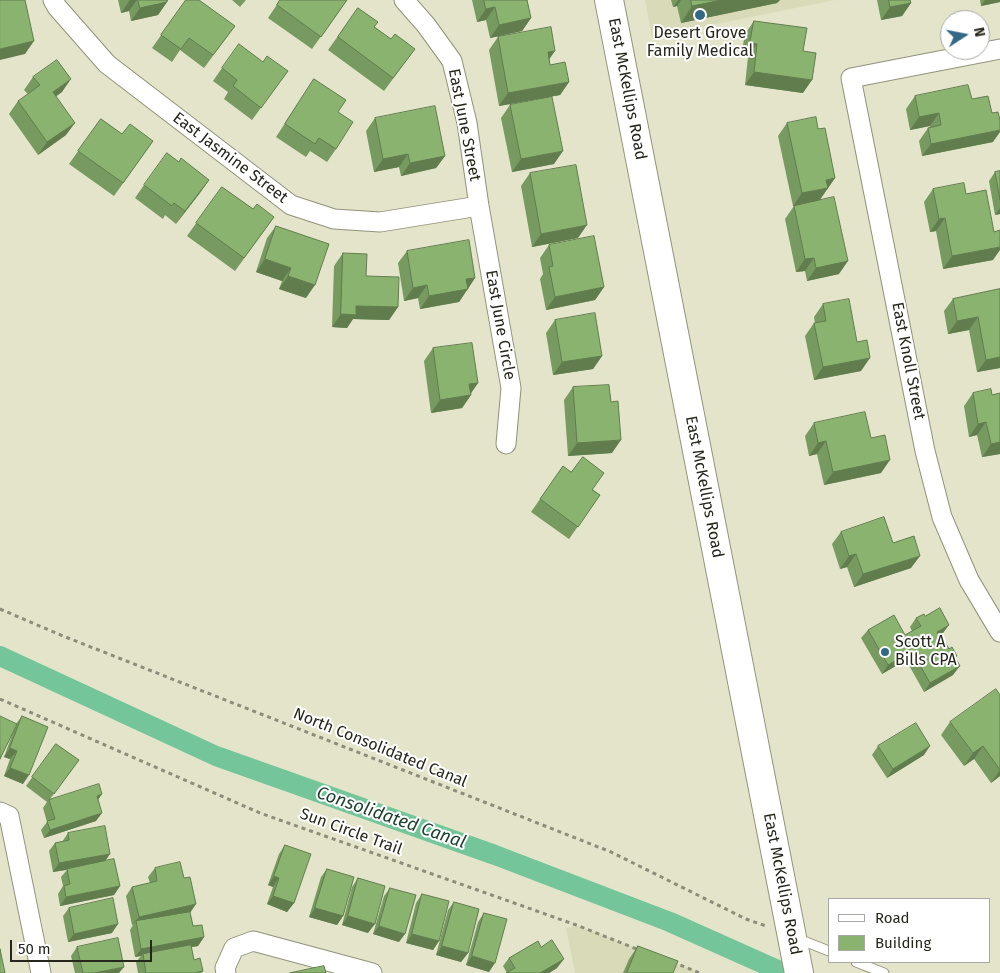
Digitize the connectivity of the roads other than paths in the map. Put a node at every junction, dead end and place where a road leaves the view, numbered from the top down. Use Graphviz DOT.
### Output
graph roads {
  1 [pos="53,0"];
  2 [pos="404,0"];
  3 [pos="609,0"];
  4 [pos="1000,49"];
  5 [pos="479,206"];
  6 [pos="506,444"];
  7 [pos="1000,632"];
  8 [pos="4,814"];
  9 [pos="828,951"];
  10 [pos="795,954"];
  11 [pos="859,963"];
  12 [pos="41,973"];
  13 [pos="226,973"];
  14 [pos="372,973"];
  15 [pos="884,973"];
  1 -- 5 [label="street, East Jasmine Street"];
  2 -- 5 [label="street, East June Street"];
  3 -- 10 [label="main road, East McKellips Road"];
  4 -- 7 [label="street, East Knoll Street"];
  5 -- 6 [label="street, East June Circle"];
  8 -- 12 [label="street"];
  9 -- 10 [label="lane"];
  11 -- 15 [label="lane"];
  13 -- 14 [label="street"];
}
